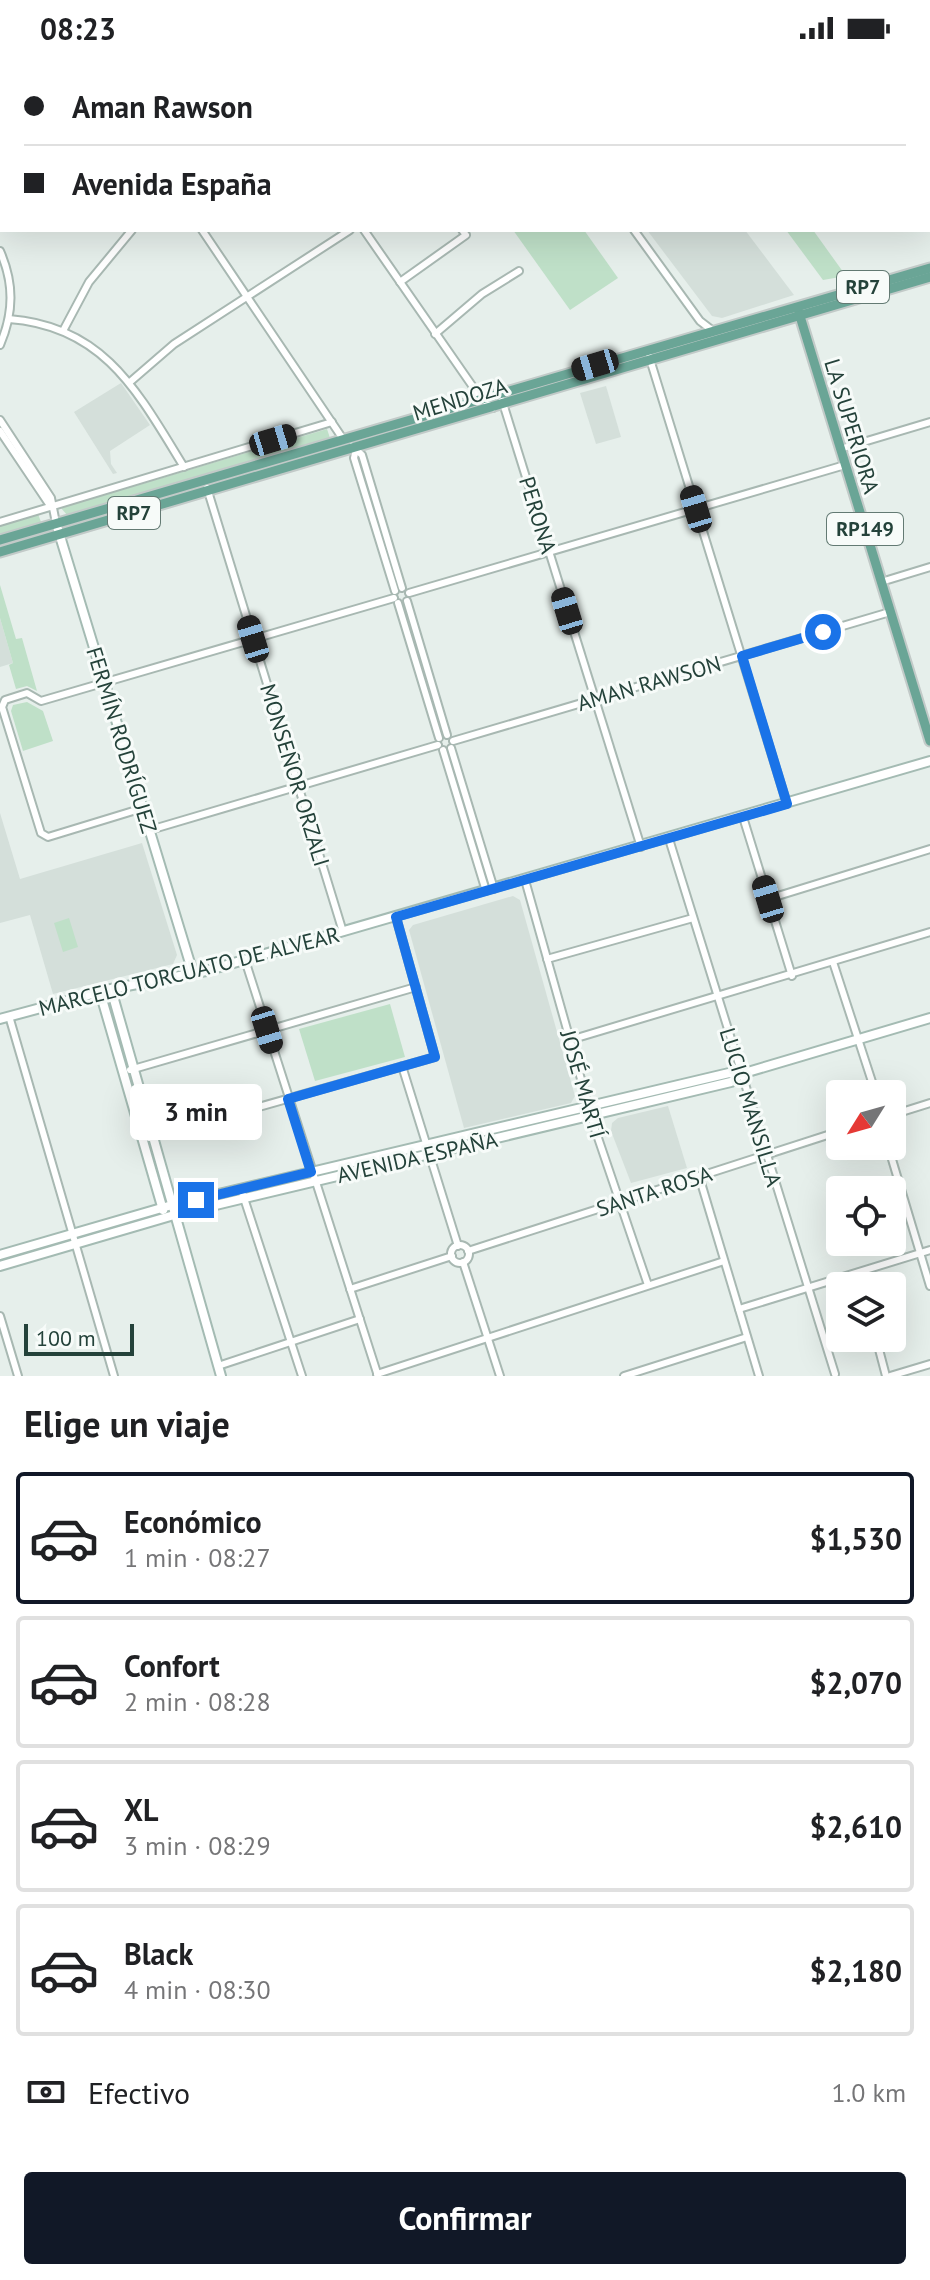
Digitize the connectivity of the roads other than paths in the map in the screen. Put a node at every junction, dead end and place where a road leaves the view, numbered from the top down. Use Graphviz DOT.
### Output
graph roads {
  1 [pos="130,232"];
  2 [pos="203,232"];
  3 [pos="347,232"];
  4 [pos="365,232"];
  5 [pos="464,232"];
  6 [pos="635,232"];
  7 [pos="0,251"];
  8 [pos="930,268"];
  9 [pos="519,271"];
  10 [pos="930,277"];
  11 [pos="400,282"];
  12 [pos="250,298"];
  13 [pos="796,306"];
  14 [pos="800,317"];
  15 [pos="9,319"];
  16 [pos="700,321"];
  17 [pos="64,329"];
  18 [pos="713,331"];
  19 [pos="435,334"];
  20 [pos="698,335"];
  21 [pos="725,340"];
  22 [pos="0,345"];
  23 [pos="695,349"];
  24 [pos="647,350"];
  25 [pos="651,362"];
  26 [pos="130,382"];
  27 [pos="517,389"];
  28 [pos="500,394"];
  29 [pos="480,399"];
  30 [pos="503,407"];
  31 [pos="470,415"];
  32 [pos="0,420"];
  33 [pos="332,422"];
  34 [pos="930,422"];
  35 [pos="0,431"];
  36 [pos="344,440"];
  37 [pos="356,449"];
  38 [pos="840,449"];
  39 [pos="845,465"];
  40 [pos="184,467"];
  41 [pos="204,480"];
  42 [pos="208,492"];
  43 [pos="51,507"];
  44 [pos="696,509"];
  45 [pos="0,522"];
  46 [pos="56,523"];
  47 [pos="59,535"];
  48 [pos="0,540"];
  49 [pos="0,552"];
  50 [pos="549,552"];
  51 [pos="930,567"];
  52 [pos="881,582"];
  53 [pos="401,596"];
  54 [pos="890,612"];
  55 [pos="253,639"];
  56 [pos="742,656"];
  57 [pos="104,682"];
  58 [pos="595,699"];
  59 [pos="926,716"];
  60 [pos="451,741"];
  61 [pos="930,741"];
  62 [pos="440,745"];
  63 [pos="930,761"];
  64 [pos="298,786"];
  65 [pos="787,804"];
  66 [pos="143,808"];
  67 [pos="743,817"];
  68 [pos="150,830"];
  69 [pos="669,839"];
  70 [pos="641,847"];
  71 [pos="930,849"];
  72 [pos="525,880"];
  73 [pos="490,890"];
  74 [pos="768,899"];
  75 [pos="396,917"];
  76 [pos="693,918"];
  77 [pos="343,932"];
  78 [pos="930,932"];
  79 [pos="547,959"];
  80 [pos="245,960"];
  81 [pos="833,962"];
  82 [pos="193,973"];
  83 [pos="792,976"];
  84 [pos="416,987"];
  85 [pos="111,989"];
  86 [pos="100,992"];
  87 [pos="718,998"];
  88 [pos="5,1018"];
  89 [pos="930,1018"];
  90 [pos="267,1030"];
  91 [pos="570,1040"];
  92 [pos="859,1040"];
  93 [pos="402,1066"];
  94 [pos="133,1069"];
  95 [pos="123,1072"];
  96 [pos="741,1074"];
  97 [pos="872,1080"];
  98 [pos="288,1099"];
  99 [pos="930,1103"];
  100 [pos="906,1111"];
  101 [pos="591,1112"];
  102 [pos="826,1136"];
  103 [pos="153,1137"];
  104 [pos="142,1140"];
  105 [pos="426,1150"];
  106 [pos="766,1155"];
  107 [pos="892,1160"];
  108 [pos="699,1176"];
  109 [pos="313,1177"];
  110 [pos="243,1194"];
  111 [pos="620,1202"];
  112 [pos="172,1205"];
  113 [pos="161,1208"];
  114 [pos="172,1216"];
  115 [pos="73,1234"];
  116 [pos="76,1244"];
  117 [pos="458,1246"];
  118 [pos="930,1250"];
  119 [pos="468,1251"];
  120 [pos="920,1253"];
  121 [pos="0,1255"];
  122 [pos="452,1256"];
  123 [pos="724,1261"];
  124 [pos="463,1262"];
  125 [pos="0,1266"];
  126 [pos="648,1285"];
  127 [pos="930,1286"];
  128 [pos="808,1288"];
  129 [pos="350,1289"];
  130 [pos="739,1309"];
  131 [pos="0,1316"];
  132 [pos="360,1319"];
  133 [pos="747,1337"];
  134 [pos="488,1338"];
  135 [pos="291,1342"];
  136 [pos="880,1352"];
  137 [pos="930,1364"];
  138 [pos="218,1366"];
  139 [pos="835,1374"];
  140 [pos="378,1375"];
  141 [pos="18,1376"];
  142 [pos="114,1376"];
  143 [pos="221,1376"];
  144 [pos="302,1376"];
  145 [pos="500,1376"];
  146 [pos="624,1376"];
  147 [pos="759,1376"];
  148 [pos="888,1376"];
  1 -- 17 [label="street"];
  2 -- 12 [label="street"];
  3 -- 12 [label="street"];
  4 -- 11 [label="street"];
  5 -- 11 [label="street"];
  6 -- 16 [label="street"];
  7 -- 15 [label="street"];
  8 -- 13 [label="main road, MENDOZA / RP7"];
  9 -- 19 [label="street"];
  10 -- 14 [label="main road, MENDOZA / RP7"];
  11 -- 19 [label="street"];
  12 -- 26 [label="street"];
  12 -- 33 [label="street"];
  13 -- 14 [label="main road, LA SUPERIORA / RP149"];
  13 -- 18 [label="main road, MENDOZA / RP7"];
  14 -- 21 [label="main road, MENDOZA / RP7"];
  14 -- 38 [label="main road, LA SUPERIORA / RP149"];
  15 -- 17 [label="street"];
  15 -- 22 [label="street"];
  16 -- 18 [label="street"];
  16 -- 20 [label="street"];
  17 -- 26 [label="street"];
  18 -- 20 [label="main road, MENDOZA / RP7"];
  18 -- 21 [label="street"];
  19 -- 29 [label="street"];
  20 -- 23 [label="street"];
  20 -- 24 [label="main road, MENDOZA / RP7"];
  21 -- 23 [label="main road, MENDOZA / RP7"];
  23 -- 25 [label="main road, MENDOZA / RP7"];
  24 -- 25 [label="street"];
  24 -- 27 [label="main road, MENDOZA / RP7"];
  25 -- 30 [label="main road, MENDOZA / RP7"];
  25 -- 44 [label="street"];
  26 -- 40 [label="street"];
  27 -- 28 [label="main road, MENDOZA / RP7"];
  27 -- 30 [label="street"];
  28 -- 29 [label="main road, MENDOZA / RP7"];
  28 -- 30 [label="street, PERONA"];
  29 -- 30 [label="street"];
  29 -- 31 [label="street"];
  29 -- 36 [label="main road, MENDOZA / RP7"];
  30 -- 31 [label="main road, MENDOZA / RP7"];
  30 -- 50 [label="street, PERONA"];
  31 -- 37 [label="main road, MENDOZA / RP7"];
  32 -- 43 [label="street, FERMÍN RODRÍGUEZ"];
  33 -- 36 [label="street"];
  33 -- 40 [label="street"];
  34 -- 38 [label="street"];
  35 -- 43 [label="street, FERMÍN RODRÍGUEZ"];
  36 -- 37 [label="street"];
  36 -- 41 [label="main road, MENDOZA / RP7"];
  37 -- 42 [label="main road, MENDOZA / RP7"];
  37 -- 53 [label="street"];
  38 -- 39 [label="main road, LA SUPERIORA / RP149"];
  39 -- 44 [label="street"];
  39 -- 52 [label="main road, LA SUPERIORA / RP149"];
  40 -- 43 [label="street"];
  41 -- 42 [label="street, MONSEÑOR ORZALI"];
  41 -- 46 [label="main road, MENDOZA / RP7"];
  42 -- 47 [label="main road, MENDOZA / RP7"];
  42 -- 55 [label="street, MONSEÑOR ORZALI"];
  43 -- 45 [label="street"];
  43 -- 46 [label="street, FERMÍN RODRÍGUEZ"];
  44 -- 50 [label="street"];
  44 -- 56 [label="street"];
  46 -- 47 [label="street, FERMÍN RODRÍGUEZ"];
  46 -- 48 [label="main road, MENDOZA / RP7"];
  47 -- 49 [label="main road, MENDOZA / RP7"];
  47 -- 57 [label="street, FERMÍN RODRÍGUEZ"];
  50 -- 53 [label="street"];
  50 -- 58 [label="street, PERONA"];
  51 -- 52 [label="street"];
  52 -- 54 [label="main road, LA SUPERIORA / RP149"];
  53 -- 55 [label="street"];
  53 -- 60 [label="street"];
  53 -- 62 [label="street"];
  54 -- 56 [label="street, AMAN RAWSON"];
  54 -- 59 [label="main road, LA SUPERIORA / RP149"];
  55 -- 57 [label="street"];
  55 -- 64 [label="street, MONSEÑOR ORZALI"];
  56 -- 58 [label="street, AMAN RAWSON"];
  56 -- 65 [label="street"];
  57 -- 66 [label="street, FERMÍN RODRÍGUEZ"];
  57 -- 66 [label="street"];
  58 -- 60 [label="street, AMAN RAWSON"];
  58 -- 70 [label="street, PERONA"];
  59 -- 61 [label="main road, LA SUPERIORA / RP149"];
  60 -- 62 [label="street"];
  60 -- 62 [label="street"];
  60 -- 73 [label="street"];
  62 -- 64 [label="street"];
  62 -- 73 [label="street"];
  63 -- 65 [label="street, MARCELO TORCUATO DE ALVEAR"];
  64 -- 68 [label="street"];
  64 -- 77 [label="street, MONSEÑOR ORZALI"];
  65 -- 67 [label="street, MARCELO TORCUATO DE ALVEAR"];
  66 -- 68 [label="street, FERMÍN RODRÍGUEZ"];
  67 -- 69 [label="street, MARCELO TORCUATO DE ALVEAR"];
  67 -- 74 [label="street"];
  68 -- 82 [label="street, FERMÍN RODRÍGUEZ"];
  69 -- 70 [label="street, MARCELO TORCUATO DE ALVEAR"];
  69 -- 76 [label="street, LUCIO MANSILLA"];
  70 -- 72 [label="street, MARCELO TORCUATO DE ALVEAR"];
  71 -- 74 [label="street"];
  72 -- 73 [label="street, MARCELO TORCUATO DE ALVEAR"];
  72 -- 79 [label="street, JOSÉ MARTÍ"];
  73 -- 75 [label="street, MARCELO TORCUATO DE ALVEAR"];
  74 -- 83 [label="street"];
  75 -- 77 [label="street, MARCELO TORCUATO DE ALVEAR"];
  75 -- 84 [label="street"];
  76 -- 79 [label="street"];
  76 -- 87 [label="street, LUCIO MANSILLA"];
  77 -- 80 [label="street, MARCELO TORCUATO DE ALVEAR"];
  78 -- 81 [label="street"];
  79 -- 91 [label="street, JOSÉ MARTÍ"];
  80 -- 82 [label="street, MARCELO TORCUATO DE ALVEAR"];
  80 -- 90 [label="street"];
  81 -- 83 [label="street"];
  81 -- 92 [label="street"];
  82 -- 85 [label="street, MARCELO TORCUATO DE ALVEAR"];
  83 -- 87 [label="street"];
  84 -- 90 [label="street"];
  84 -- 93 [label="street"];
  85 -- 86 [label="street, MARCELO TORCUATO DE ALVEAR"];
  85 -- 94 [label="street"];
  86 -- 88 [label="street, MARCELO TORCUATO DE ALVEAR"];
  86 -- 95 [label="street"];
  87 -- 91 [label="street"];
  87 -- 96 [label="street, LUCIO MANSILLA"];
  88 -- 115 [label="street"];
  89 -- 92 [label="street, AVENIDA ESPAÑA"];
  90 -- 94 [label="street"];
  90 -- 98 [label="street"];
  91 -- 101 [label="street, JOSÉ MARTÍ"];
  92 -- 96 [label="street, AVENIDA ESPAÑA"];
  92 -- 97 [label="street"];
  93 -- 98 [label="street"];
  93 -- 105 [label="street"];
  94 -- 95 [label="street"];
  94 -- 103 [label="street"];
  95 -- 104 [label="street"];
  96 -- 101 [label="street, AVENIDA ESPAÑA"];
  96 -- 106 [label="street, LUCIO MANSILLA"];
  98 -- 103 [label="street"];
  98 -- 109 [label="street"];
  99 -- 100 [label="street"];
  101 -- 105 [label="street, AVENIDA ESPAÑA"];
  101 -- 111 [label="street, JOSÉ MARTÍ"];
  102 -- 106 [label="street, SANTA ROSA"];
  103 -- 104 [label="street"];
  103 -- 112 [label="street"];
  104 -- 113 [label="street"];
  105 -- 109 [label="street, AVENIDA ESPAÑA"];
  105 -- 117 [label="street"];
  106 -- 108 [label="street, SANTA ROSA"];
  106 -- 128 [label="street, LUCIO MANSILLA"];
  107 -- 120 [label="street"];
  108 -- 111 [label="street, SANTA ROSA"];
  108 -- 123 [label="street"];
  109 -- 110 [label="street, AVENIDA ESPAÑA"];
  109 -- 129 [label="street"];
  110 -- 112 [label="street, AVENIDA ESPAÑA"];
  110 -- 114 [label="street, AVENIDA ESPAÑA"];
  110 -- 135 [label="street"];
  111 -- 119 [label="street, SANTA ROSA"];
  111 -- 126 [label="street, JOSÉ MARTÍ"];
  112 -- 113 [label="street, AVENIDA ESPAÑA"];
  112 -- 114 [label="street"];
  113 -- 114 [label="street"];
  113 -- 115 [label="street, AVENIDA ESPAÑA"];
  114 -- 116 [label="street, AVENIDA ESPAÑA"];
  114 -- 138 [label="street"];
  115 -- 116 [label="street"];
  115 -- 121 [label="street, AVENIDA ESPAÑA"];
  116 -- 125 [label="street, AVENIDA ESPAÑA"];
  116 -- 142 [label="street"];
  117 -- 119 [label="street"];
  117 -- 122 [label="street"];
  118 -- 120 [label="street"];
  119 -- 124 [label="street"];
  120 -- 127 [label="street"];
  120 -- 128 [label="street"];
  122 -- 124 [label="street"];
  122 -- 129 [label="street"];
  123 -- 126 [label="street"];
  123 -- 130 [label="street"];
  124 -- 134 [label="street"];
  126 -- 134 [label="street"];
  128 -- 130 [label="street"];
  128 -- 139 [label="street, LUCIO MANSILLA"];
  129 -- 132 [label="street"];
  130 -- 133 [label="street"];
  131 -- 141 [label="street"];
  132 -- 135 [label="street"];
  132 -- 140 [label="street"];
  133 -- 146 [label="street"];
  133 -- 147 [label="street"];
  134 -- 140 [label="street"];
  134 -- 145 [label="street"];
  135 -- 138 [label="street"];
  135 -- 144 [label="street"];
  136 -- 148 [label="street"];
  137 -- 148 [label="street"];
  138 -- 143 [label="street"];
}
